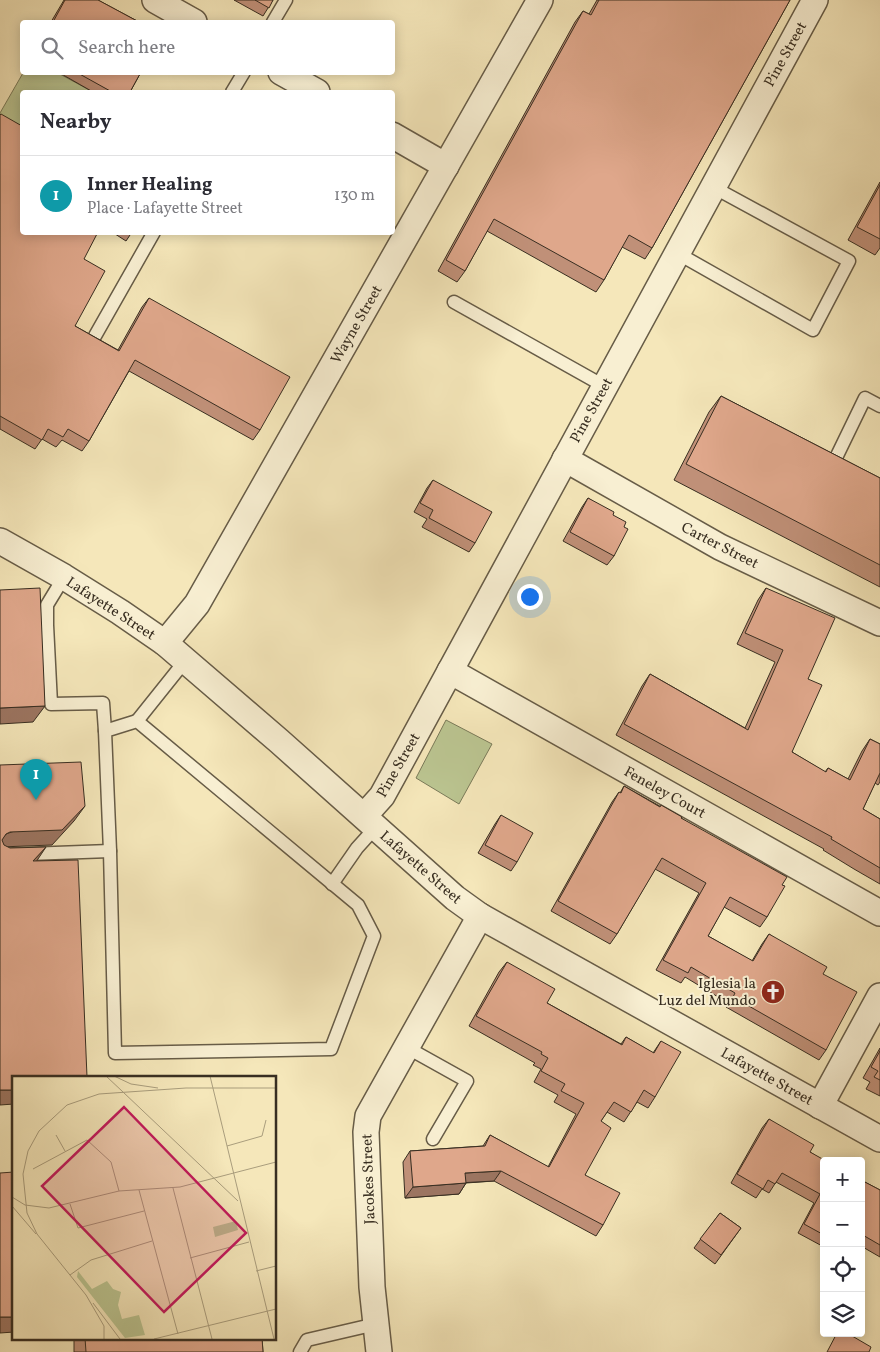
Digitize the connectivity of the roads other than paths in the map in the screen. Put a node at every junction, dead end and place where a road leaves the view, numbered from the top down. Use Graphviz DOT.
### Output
graph roads {
  1 [pos="155,0"];
  2 [pos="286,0"];
  3 [pos="540,0"];
  4 [pos="815,0"];
  5 [pos="190,20"];
  6 [pos="274,20"];
  7 [pos="242,75"];
  8 [pos="286,75"];
  9 [pos="233,90"];
  10 [pos="313,90"];
  11 [pos="395,137"];
  12 [pos="446,166"];
  13 [pos="713,187"];
  14 [pos="152,235"];
  15 [pos="677,253"];
  16 [pos="454,302"];
  17 [pos="95,336"];
  18 [pos="604,386"];
  19 [pos="880,406"];
  20 [pos="565,459"];
  21 [pos="833,464"];
  22 [pos="0,542"];
  23 [pos="64,577"];
  24 [pos="880,623"];
  25 [pos="165,643"];
  26 [pos="186,661"];
  27 [pos="450,671"];
  28 [pos="137,721"];
  29 [pos="105,731"];
  30 [pos="370,822"];
  31 [pos="110,850"];
  32 [pos="0,855"];
  33 [pos="332,884"];
  34 [pos="880,913"];
  35 [pos="480,916"];
  36 [pos="880,996"];
  37 [pos="406,1047"];
  38 [pos="820,1106"];
  39 [pos="433,1139"];
  40 [pos="880,1139"];
  41 [pos="376,1324"];
  42 [pos="300,1352"];
  43 [pos="379,1352"];
  1 -- 5 [label="street"];
  2 -- 6 [label="lane"];
  3 -- 12 [label="street, Wayne Street"];
  4 -- 13 [label="street, Pine Street"];
  7 -- 9 [label="lane"];
  8 -- 10 [label="street"];
  11 -- 12 [label="street"];
  12 -- 25 [label="street, Wayne Street"];
  13 -- 15 [label="street, Pine Street"];
  13 -- 15 [label="lane"];
  14 -- 17 [label="lane"];
  15 -- 18 [label="street, Pine Street"];
  16 -- 18 [label="lane"];
  18 -- 20 [label="street, Pine Street"];
  19 -- 21 [label="lane"];
  20 -- 24 [label="street, Carter Street"];
  20 -- 27 [label="street, Pine Street"];
  22 -- 23 [label="street, Lafayette Street"];
  23 -- 25 [label="street, Lafayette Street"];
  23 -- 29 [label="lane"];
  25 -- 26 [label="street, Lafayette Street"];
  26 -- 28 [label="lane"];
  26 -- 30 [label="street, Lafayette Street"];
  27 -- 30 [label="street, Pine Street"];
  27 -- 34 [label="street, Feneley Court"];
  28 -- 29 [label="lane"];
  28 -- 33 [label="lane"];
  29 -- 31 [label="lane"];
  30 -- 33 [label="lane"];
  30 -- 35 [label="street, Lafayette Street"];
  31 -- 32 [label="lane"];
  31 -- 33 [label="lane"];
  35 -- 37 [label="street, Jacokes Street"];
  35 -- 38 [label="street, Lafayette Street"];
  36 -- 38 [label="street"];
  37 -- 39 [label="lane"];
  37 -- 41 [label="street, Jacokes Street"];
  38 -- 40 [label="street, Lafayette Street"];
  41 -- 42 [label="lane"];
  41 -- 43 [label="street, Jacokes Street"];
}
